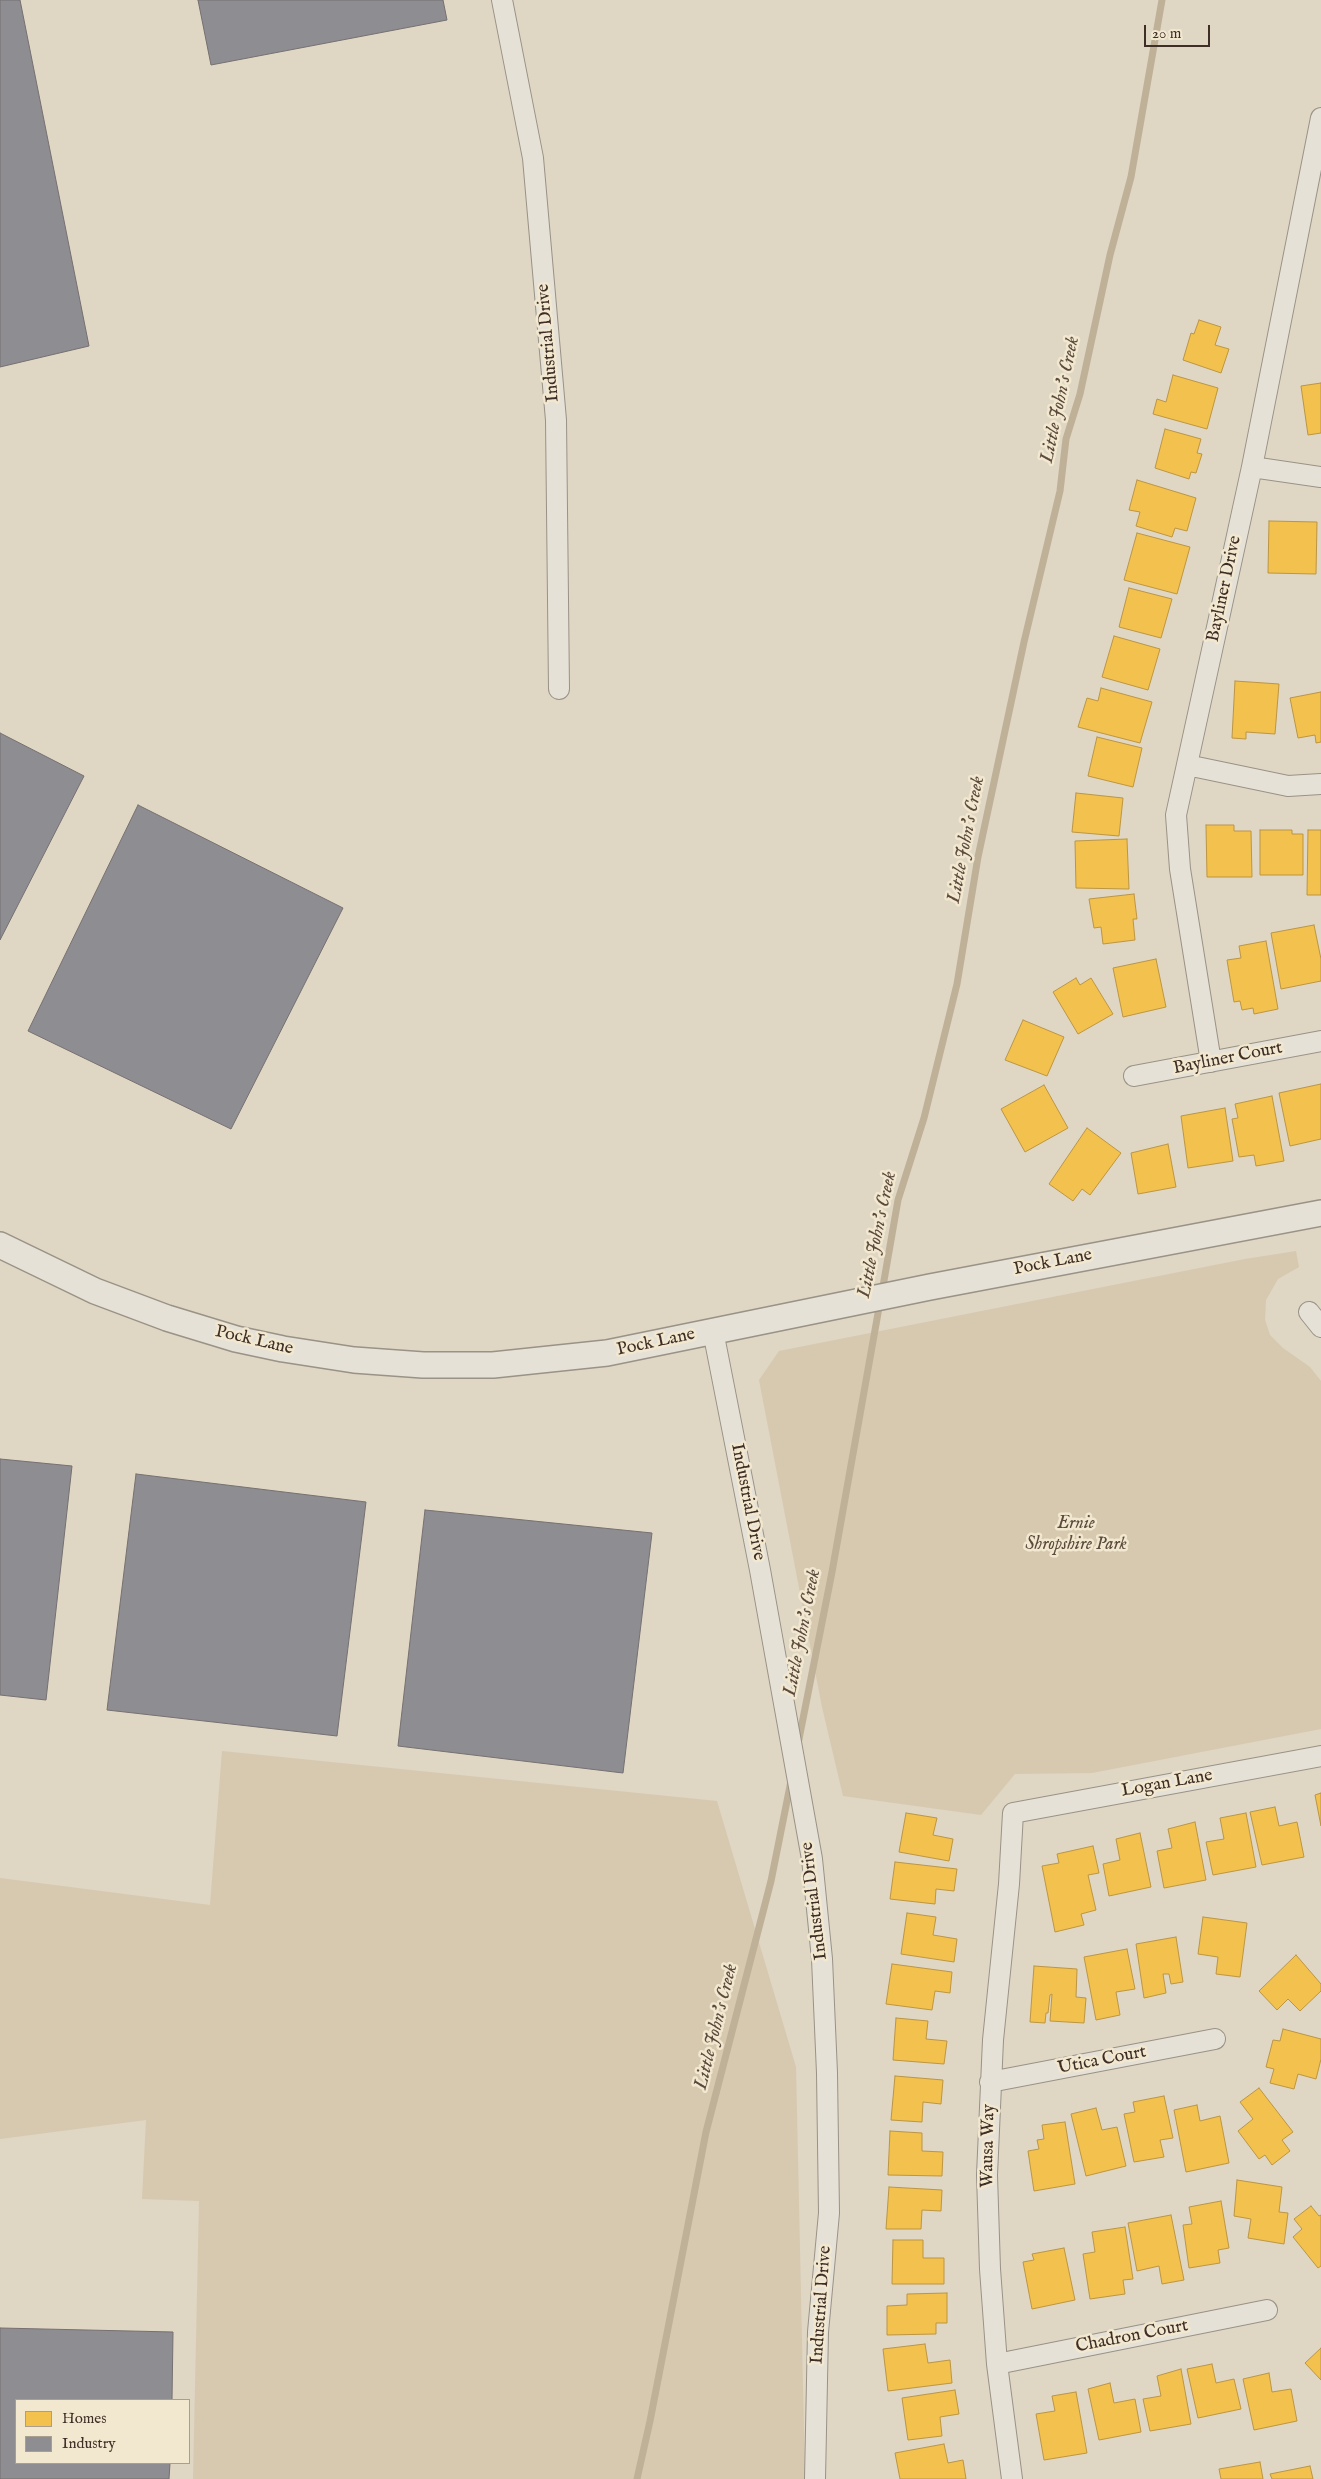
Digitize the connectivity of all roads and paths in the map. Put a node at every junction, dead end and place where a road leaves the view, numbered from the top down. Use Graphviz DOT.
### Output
graph roads {
  1 [pos="502,0"];
  2 [pos="1321,118"];
  3 [pos="1252,467"];
  4 [pos="1321,477"];
  5 [pos="559,689"];
  6 [pos="1187,765"];
  7 [pos="1321,784"];
  8 [pos="1321,1041"];
  9 [pos="1211,1062"];
  10 [pos="1134,1076"];
  11 [pos="1321,1213"];
  12 [pos="0,1245"];
  13 [pos="713,1331"];
  14 [pos="1321,1756"];
  15 [pos="1013,1813"];
  16 [pos="1215,2039"];
  17 [pos="990,2082"];
  18 [pos="1267,2310"];
  19 [pos="996,2364"];
  20 [pos="815,2479"];
  21 [pos="1012,2479"];
  1 -- 5 [label="street, Industrial Drive"];
  2 -- 3 [label="street, Bayliner Drive"];
  3 -- 4 [label="street"];
  3 -- 6 [label="street, Bayliner Drive"];
  6 -- 7 [label="street"];
  6 -- 9 [label="street, Bayliner Drive"];
  8 -- 9 [label="street, Bayliner Court"];
  9 -- 10 [label="street, Bayliner Court"];
  11 -- 13 [label="street, Pock Lane"];
  12 -- 13 [label="street, Pock Lane"];
  13 -- 20 [label="street, Industrial Drive"];
  14 -- 15 [label="street, Logan Lane"];
  15 -- 17 [label="street, Wausa Way"];
  16 -- 17 [label="street, Utica Court"];
  17 -- 19 [label="street, Wausa Way"];
  18 -- 19 [label="street, Chadron Court"];
  19 -- 21 [label="street, Wausa Way"];
}
